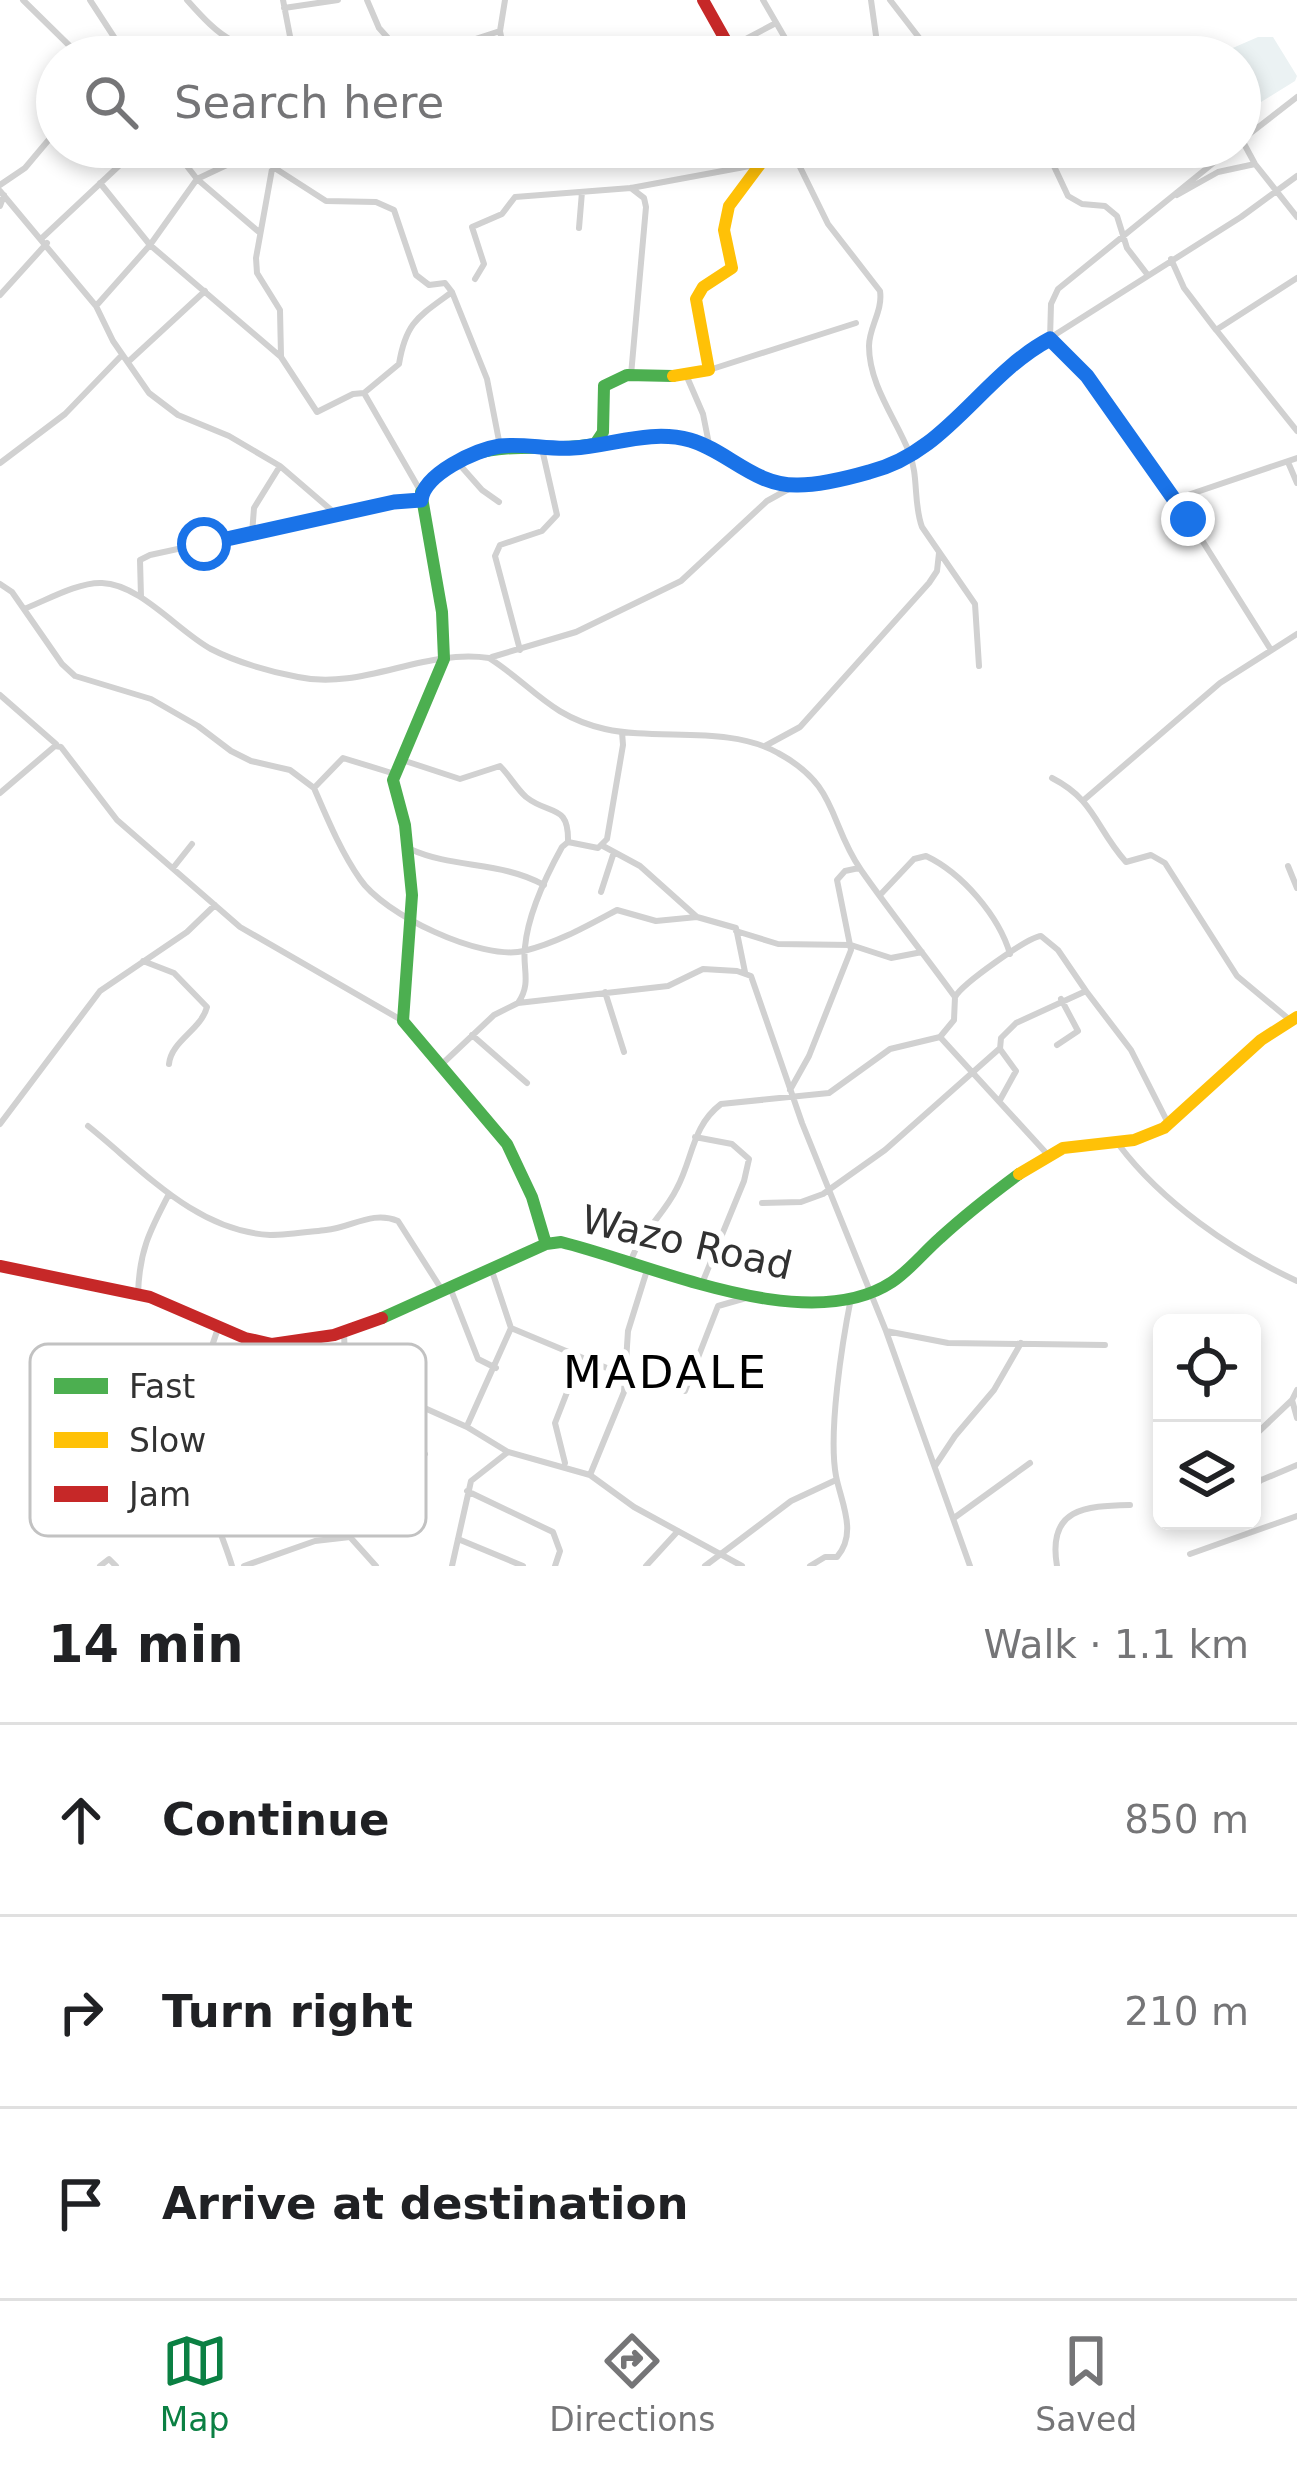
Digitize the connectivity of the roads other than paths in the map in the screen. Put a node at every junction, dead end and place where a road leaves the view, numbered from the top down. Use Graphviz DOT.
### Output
graph roads {
  1 [pos="23,0"];
  2 [pos="91,0"];
  3 [pos="188,0"];
  4 [pos="338,0"];
  5 [pos="367,0"];
  6 [pos="505,0"];
  7 [pos="703,0"];
  8 [pos="763,0"];
  9 [pos="871,0"];
  10 [pos="890,0"];
  11 [pos="284,4"];
  12 [pos="774,23"];
  13 [pos="500,31"];
  14 [pos="60,36"];
  15 [pos="114,36"];
  16 [pos="227,36"];
  17 [pos="290,36"];
  18 [pos="386,36"];
  19 [pos="485,36"];
  20 [pos="501,36"];
  21 [pos="723,36"];
  22 [pos="755,36"];
  23 [pos="782,36"];
  24 [pos="876,36"];
  25 [pos="918,36"];
  26 [pos="1297,97"];
  27 [pos="1261,125"];
  28 [pos="36,156"];
  29 [pos="117,168"];
  30 [pos="188,168"];
  31 [pos="222,168"];
  32 [pos="270,168"];
  33 [pos="281,168"];
  34 [pos="739,168"];
  35 [pos="753,168"];
  36 [pos="800,168"];
  37 [pos="1055,168"];
  38 [pos="1206,168"];
  39 [pos="1236,168"];
  40 [pos="1258,168"];
  41 [pos="1297,176"];
  42 [pos="197,179"];
  43 [pos="100,183"];
  44 [pos="631,188"];
  45 [pos="1,190"];
  46 [pos="582,192"];
  47 [pos="1277,193"];
  48 [pos="1163,202"];
  49 [pos="0,206"];
  50 [pos="1297,217"];
  51 [pos="579,228"];
  52 [pos="259,232"];
  53 [pos="1121,236"];
  54 [pos="45,240"];
  55 [pos="150,245"];
  56 [pos="1171,259"];
  57 [pos="1147,274"];
  58 [pos="1297,278"];
  59 [pos="476,279"];
  60 [pos="205,291"];
  61 [pos="452,292"];
  62 [pos="0,295"];
  63 [pos="96,306"];
  64 [pos="856,322"];
  65 [pos="1216,330"];
  66 [pos="1050,339"];
  67 [pos="281,357"];
  68 [pos="124,358"];
  69 [pos="709,370"];
  70 [pos="631,375"];
  71 [pos="686,377"];
  72 [pos="364,393"];
  73 [pos="1297,431"];
  74 [pos="599,442"];
  75 [pos="500,446"];
  76 [pos="542,449"];
  77 [pos="710,449"];
  78 [pos="911,458"];
  79 [pos="1297,458"];
  80 [pos="1288,462"];
  81 [pos="0,463"];
  82 [pos="459,464"];
  83 [pos="280,466"];
  84 [pos="1297,482"];
  85 [pos="796,485"];
  86 [pos="421,496"];
  87 [pos="1176,500"];
  88 [pos="499,502"];
  89 [pos="338,515"];
  90 [pos="252,534"];
  91 [pos="939,554"];
  92 [pos="0,584"];
  93 [pos="141,600"];
  94 [pos="24,609"];
  95 [pos="1297,634"];
  96 [pos="520,650"];
  97 [pos="1271,650"];
  98 [pos="489,658"];
  99 [pos="444,659"];
  100 [pos="979,665"];
  101 [pos="0,695"];
  102 [pos="622,732"];
  103 [pos="58,746"];
  104 [pos="765,746"];
  105 [pos="403,760"];
  106 [pos="395,774"];
  107 [pos="1052,778"];
  108 [pos="314,788"];
  109 [pos="0,793"];
  110 [pos="1085,800"];
  111 [pos="568,842"];
  112 [pos="192,844"];
  113 [pos="603,846"];
  114 [pos="409,849"];
  115 [pos="614,852"];
  116 [pos="1288,866"];
  117 [pos="173,868"];
  118 [pos="859,868"];
  119 [pos="544,885"];
  120 [pos="1297,887"];
  121 [pos="601,892"];
  122 [pos="880,896"];
  123 [pos="214,904"];
  124 [pos="697,917"];
  125 [pos="412,922"];
  126 [pos="736,931"];
  127 [pos="854,948"];
  128 [pos="524,951"];
  129 [pos="922,952"];
  130 [pos="1010,954"];
  131 [pos="143,961"];
  132 [pos="745,972"];
  133 [pos="947,986"];
  134 [pos="961,986"];
  135 [pos="1086,991"];
  136 [pos="604,992"];
  137 [pos="955,997"];
  138 [pos="1061,999"];
  139 [pos="518,1003"];
  140 [pos="1293,1018"];
  141 [pos="403,1021"];
  142 [pos="472,1035"];
  143 [pos="940,1037"];
  144 [pos="1058,1045"];
  145 [pos="1000,1048"];
  146 [pos="624,1052"];
  147 [pos="169,1064"];
  148 [pos="441,1065"];
  149 [pos="972,1071"];
  150 [pos="527,1083"];
  151 [pos="791,1094"];
  152 [pos="1000,1100"];
  153 [pos="0,1124"];
  154 [pos="1169,1125"];
  155 [pos="88,1126"];
  156 [pos="695,1137"];
  157 [pos="1119,1145"];
  158 [pos="1048,1155"];
  159 [pos="830,1189"];
  160 [pos="169,1194"];
  161 [pos="762,1203"];
  162 [pos="546,1244"];
  163 [pos="632,1261"];
  164 [pos="0,1266"];
  165 [pos="649,1266"];
  166 [pos="491,1268"];
  167 [pos="703,1281"];
  168 [pos="1297,1281"];
  169 [pos="446,1288"];
  170 [pos="872,1293"];
  171 [pos="138,1295"];
  172 [pos="754,1296"];
  173 [pos="851,1298"];
  174 [pos="218,1328"];
  175 [pos="511,1328"];
  176 [pos="344,1331"];
  177 [pos="886,1331"];
  178 [pos="1021,1343"];
  179 [pos="213,1344"];
  180 [pos="344,1344"];
  181 [pos="1105,1345"];
  182 [pos="580,1359"];
  183 [pos="496,1368"];
  184 [pos="626,1376"];
  185 [pos="1297,1390"];
  186 [pos="685,1391"];
  187 [pos="1292,1400"];
  188 [pos="426,1408"];
  189 [pos="1297,1418"];
  190 [pos="467,1427"];
  191 [pos="1261,1429"];
  192 [pos="508,1452"];
  193 [pos="1030,1463"];
  194 [pos="566,1465"];
  195 [pos="1297,1465"];
  196 [pos="935,1466"];
  197 [pos="590,1475"];
  198 [pos="836,1480"];
  199 [pos="1261,1480"];
  200 [pos="467,1491"];
  201 [pos="1130,1505"];
  202 [pos="1297,1516"];
  203 [pos="954,1518"];
  204 [pos="677,1531"];
  205 [pos="222,1536"];
  206 [pos="350,1537"];
  207 [pos="458,1539"];
  208 [pos="717,1553"];
  209 [pos="1190,1554"];
  210 [pos="100,1566"];
  211 [pos="116,1566"];
  212 [pos="232,1566"];
  213 [pos="244,1566"];
  214 [pos="376,1566"];
  215 [pos="452,1566"];
  216 [pos="523,1566"];
  217 [pos="555,1566"];
  218 [pos="646,1566"];
  219 [pos="705,1566"];
  220 [pos="742,1566"];
  221 [pos="810,1566"];
  222 [pos="970,1566"];
  223 [pos="1057,1566"];
  1 -- 14 [label="street"];
  2 -- 15 [label="street"];
  3 -- 16 [label="street"];
  4 -- 11 [label="street"];
  5 -- 18 [label="street"];
  6 -- 13 [label="street"];
  7 -- 21 [label="street"];
  8 -- 12 [label="street"];
  9 -- 24 [label="street"];
  10 -- 25 [label="street"];
  11 -- 17 [label="street"];
  12 -- 22 [label="street"];
  12 -- 23 [label="street"];
  13 -- 19 [label="street"];
  13 -- 20 [label="street"];
  26 -- 27 [label="street"];
  28 -- 45 [label="street"];
  29 -- 43 [label="street"];
  30 -- 42 [label="street"];
  31 -- 42 [label="street"];
  32 -- 52 [label="street"];
  33 -- 61 [label="street"];
  34 -- 44 [label="street"];
  35 -- 69 [label="street"];
  36 -- 78 [label="street"];
  37 -- 53 [label="street"];
  38 -- 48 [label="street"];
  39 -- 48 [label="street"];
  40 -- 47 [label="street"];
  41 -- 47 [label="street"];
  42 -- 52 [label="street"];
  42 -- 55 [label="street"];
  43 -- 54 [label="street"];
  43 -- 55 [label="street"];
  44 -- 46 [label="street"];
  44 -- 70 [label="street"];
  45 -- 49 [label="street"];
  45 -- 54 [label="street"];
  46 -- 51 [label="street"];
  46 -- 59 [label="street"];
  47 -- 50 [label="street"];
  47 -- 56 [label="street"];
  48 -- 53 [label="street"];
  52 -- 67 [label="street"];
  53 -- 57 [label="street"];
  53 -- 66 [label="street"];
  54 -- 62 [label="street"];
  54 -- 63 [label="street"];
  55 -- 60 [label="street"];
  55 -- 63 [label="street"];
  56 -- 57 [label="street"];
  56 -- 65 [label="street"];
  57 -- 66 [label="street"];
  58 -- 65 [label="street"];
  60 -- 67 [label="street"];
  60 -- 68 [label="street"];
  61 -- 72 [label="street"];
  61 -- 75 [label="street"];
  63 -- 68 [label="street"];
  64 -- 69 [label="street"];
  65 -- 73 [label="street"];
  66 -- 78 [label="street"];
  66 -- 87 [label="street"];
  67 -- 72 [label="street"];
  68 -- 81 [label="street"];
  68 -- 83 [label="street"];
  69 -- 71 [label="street"];
  70 -- 71 [label="street"];
  70 -- 74 [label="street"];
  71 -- 77 [label="street"];
  72 -- 86 [label="street"];
  74 -- 76 [label="street"];
  74 -- 77 [label="street"];
  75 -- 76 [label="street"];
  75 -- 82 [label="street"];
  76 -- 96 [label="street"];
  77 -- 85 [label="street"];
  78 -- 85 [label="street"];
  78 -- 91 [label="street"];
  79 -- 80 [label="street"];
  80 -- 84 [label="street"];
  80 -- 87 [label="street"];
  82 -- 86 [label="street"];
  82 -- 88 [label="street"];
  83 -- 89 [label="street"];
  83 -- 90 [label="street"];
  85 -- 96 [label="street"];
  86 -- 89 [label="street"];
  86 -- 99 [label="street"];
  87 -- 97 [label="street"];
  89 -- 90 [label="street"];
  90 -- 93 [label="street"];
  91 -- 100 [label="street"];
  91 -- 104 [label="street"];
  92 -- 94 [label="street"];
  93 -- 94 [label="street"];
  93 -- 99 [label="street"];
  94 -- 108 [label="street"];
  95 -- 97 [label="street"];
  96 -- 98 [label="street"];
  97 -- 110 [label="street"];
  98 -- 99 [label="street"];
  98 -- 102 [label="street"];
  99 -- 105 [label="street"];
  101 -- 103 [label="street"];
  102 -- 104 [label="street"];
  102 -- 113 [label="street"];
  103 -- 109 [label="street"];
  103 -- 117 [label="street"];
  104 -- 118 [label="street"];
  105 -- 106 [label="street"];
  105 -- 111 [label="street"];
  106 -- 108 [label="street"];
  106 -- 114 [label="street"];
  107 -- 110 [label="street"];
  108 -- 125 [label="street"];
  110 -- 140 [label="street"];
  111 -- 113 [label="street"];
  111 -- 119 [label="street"];
  112 -- 117 [label="street"];
  113 -- 115 [label="street"];
  114 -- 119 [label="street"];
  114 -- 125 [label="street"];
  115 -- 121 [label="street"];
  115 -- 124 [label="street"];
  116 -- 120 [label="street"];
  117 -- 123 [label="street"];
  118 -- 122 [label="street"];
  118 -- 127 [label="street"];
  119 -- 128 [label="street"];
  122 -- 129 [label="street"];
  122 -- 130 [label="street"];
  123 -- 131 [label="street"];
  123 -- 141 [label="street"];
  124 -- 126 [label="street"];
  124 -- 128 [label="street"];
  125 -- 128 [label="street"];
  125 -- 141 [label="street"];
  126 -- 127 [label="street"];
  126 -- 132 [label="street"];
  127 -- 129 [label="street"];
  127 -- 151 [label="street"];
  128 -- 139 [label="street"];
  129 -- 133 [label="street"];
  130 -- 134 [label="street"];
  130 -- 135 [label="street"];
  131 -- 147 [label="street"];
  131 -- 153 [label="street"];
  132 -- 136 [label="street"];
  132 -- 151 [label="street"];
  133 -- 134 [label="street"];
  133 -- 137 [label="street"];
  134 -- 137 [label="street"];
  135 -- 138 [label="street"];
  135 -- 154 [label="street"];
  136 -- 139 [label="street"];
  136 -- 146 [label="street"];
  137 -- 143 [label="street"];
  138 -- 144 [label="street"];
  138 -- 145 [label="street"];
  139 -- 142 [label="street"];
  140 -- 154 [label="street, Wazo Road"];
  141 -- 148 [label="street"];
  142 -- 148 [label="street"];
  142 -- 150 [label="street"];
  143 -- 149 [label="street"];
  143 -- 151 [label="street"];
  145 -- 149 [label="street"];
  145 -- 152 [label="street"];
  148 -- 162 [label="street"];
  149 -- 152 [label="street"];
  149 -- 159 [label="street"];
  151 -- 156 [label="street"];
  151 -- 159 [label="street"];
  152 -- 158 [label="street"];
  154 -- 157 [label="street, Wazo Road"];
  155 -- 160 [label="street"];
  156 -- 163 [label="street"];
  156 -- 167 [label="street"];
  157 -- 158 [label="street, Wazo Road"];
  157 -- 168 [label="street"];
  158 -- 170 [label="street, Wazo Road"];
  159 -- 161 [label="street"];
  159 -- 170 [label="street"];
  160 -- 169 [label="street"];
  160 -- 171 [label="street"];
  162 -- 163 [label="street, Wazo Road"];
  162 -- 166 [label="street, Wazo Road"];
  163 -- 165 [label="street, Wazo Road"];
  164 -- 171 [label="street, Wazo Road"];
  165 -- 167 [label="street, Wazo Road"];
  165 -- 184 [label="street"];
  166 -- 169 [label="street, Wazo Road"];
  166 -- 175 [label="street"];
  167 -- 172 [label="street, Wazo Road"];
  169 -- 176 [label="street, Wazo Road"];
  169 -- 183 [label="street"];
  170 -- 173 [label="street, Wazo Road"];
  170 -- 177 [label="street"];
  171 -- 174 [label="street, Wazo Road"];
  172 -- 173 [label="street, Wazo Road"];
  172 -- 186 [label="street"];
  173 -- 198 [label="street"];
  174 -- 176 [label="street, Wazo Road"];
  174 -- 179 [label="street"];
  175 -- 182 [label="street"];
  175 -- 183 [label="street"];
  176 -- 180 [label="street"];
  177 -- 178 [label="street"];
  177 -- 196 [label="street"];
  178 -- 181 [label="street"];
  178 -- 196 [label="street"];
  182 -- 184 [label="street"];
  182 -- 194 [label="street"];
  183 -- 190 [label="street"];
  184 -- 197 [label="street"];
  185 -- 187 [label="street"];
  187 -- 189 [label="street"];
  187 -- 191 [label="street"];
  188 -- 190 [label="street"];
  190 -- 192 [label="street"];
  192 -- 194 [label="street"];
  192 -- 200 [label="street"];
  193 -- 203 [label="street"];
  194 -- 197 [label="street"];
  195 -- 199 [label="street"];
  196 -- 203 [label="street"];
  197 -- 204 [label="street"];
  198 -- 208 [label="street"];
  198 -- 221 [label="street"];
  200 -- 207 [label="street"];
  200 -- 217 [label="street"];
  201 -- 223 [label="street"];
  202 -- 209 [label="street"];
  203 -- 222 [label="street"];
  204 -- 208 [label="street"];
  204 -- 218 [label="street"];
  205 -- 212 [label="street"];
  206 -- 213 [label="street"];
  206 -- 214 [label="street"];
  207 -- 215 [label="street"];
  207 -- 216 [label="street"];
  208 -- 219 [label="street"];
  208 -- 220 [label="street"];
  210 -- 211 [label="street"];
}
